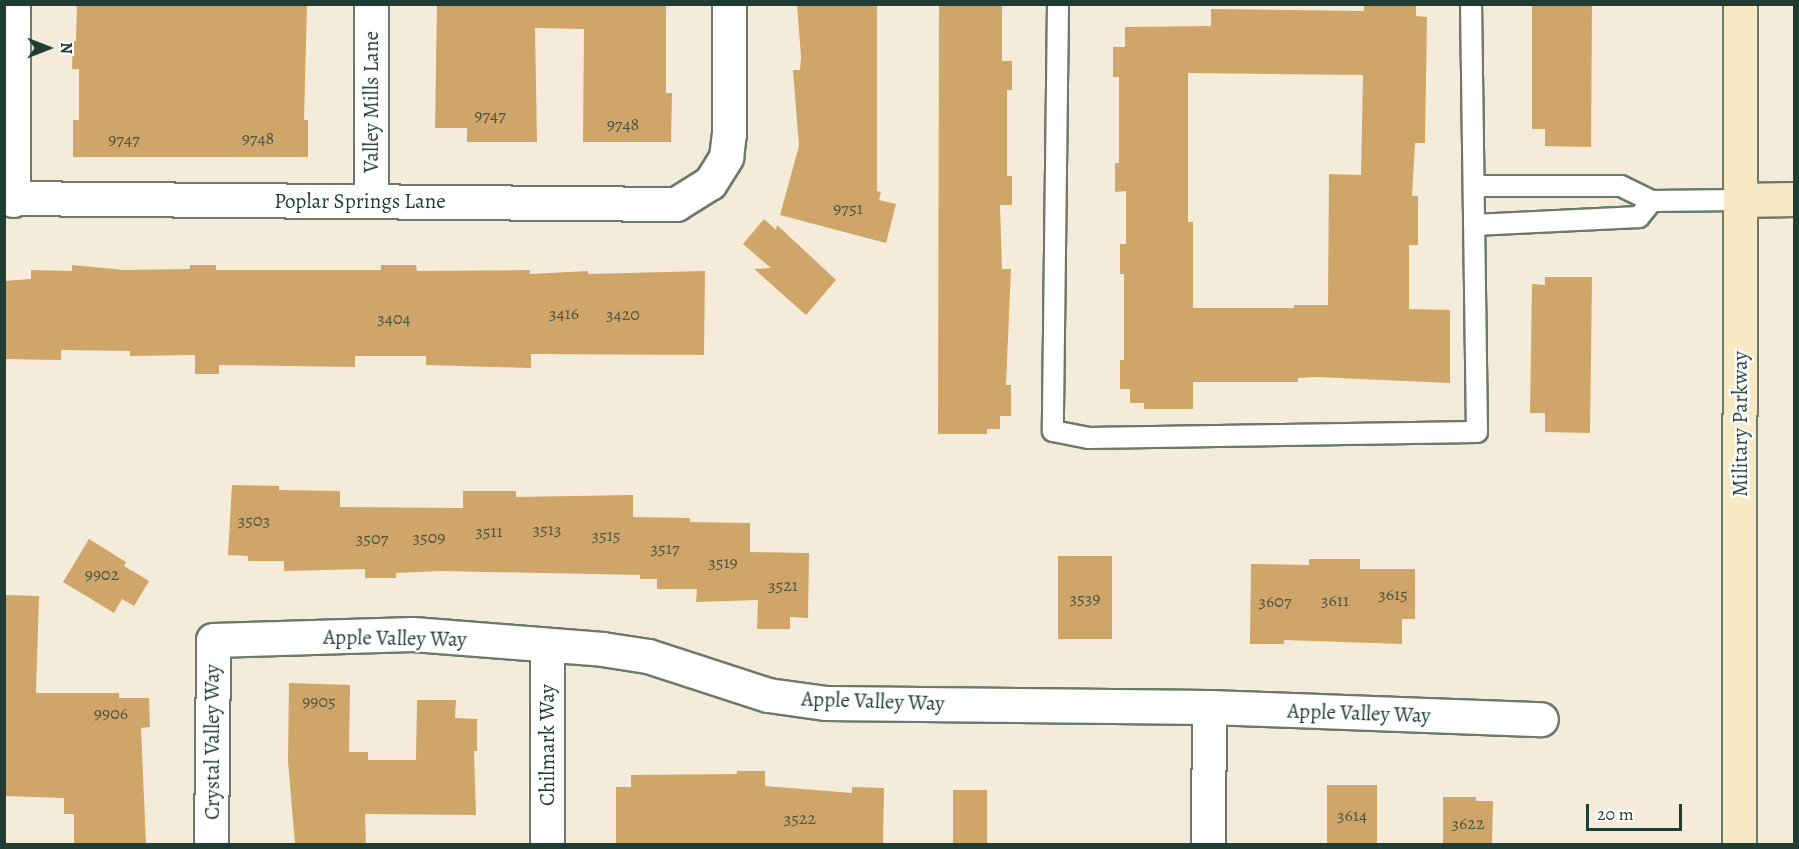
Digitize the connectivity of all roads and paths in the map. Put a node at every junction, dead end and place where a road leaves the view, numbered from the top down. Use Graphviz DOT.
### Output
graph roads {
  1 [pos="13,4"];
  2 [pos="371,4"];
  3 [pos="729,4"];
  4 [pos="1058,4"];
  5 [pos="1471,4"];
  6 [pos="1740,4"];
  7 [pos="1474,186"];
  8 [pos="9,199"];
  9 [pos="1794,199"];
  10 [pos="371,200"];
  11 [pos="1740,200"];
  12 [pos="1652,201"];
  13 [pos="1474,225"];
  14 [pos="213,640"];
  15 [pos="547,645"];
  16 [pos="1209,707"];
  17 [pos="1541,719"];
  18 [pos="211,844"];
  19 [pos="547,844"];
  20 [pos="1208,844"];
  21 [pos="1739,844"];
  1 -- 8 [label="street"];
  2 -- 10 [label="street, Valley Mills Lane"];
  3 -- 10 [label="street, Poplar Springs Lane"];
  4 -- 13 [label="lane"];
  5 -- 7 [label="lane"];
  6 -- 11 [label="main road, Military Parkway"];
  7 -- 12 [label="lane"];
  7 -- 13 [label="lane"];
  8 -- 10 [label="street, Poplar Springs Lane"];
  9 -- 11 [label="main road"];
  11 -- 12 [label="lane"];
  11 -- 21 [label="main road, Military Parkway"];
  12 -- 13 [label="lane"];
  14 -- 15 [label="street, Apple Valley Way"];
  14 -- 18 [label="street, Crystal Valley Way"];
  15 -- 16 [label="street, Apple Valley Way"];
  15 -- 19 [label="street, Chilmark Way"];
  16 -- 17 [label="street, Apple Valley Way"];
  16 -- 20 [label="street"];
}
